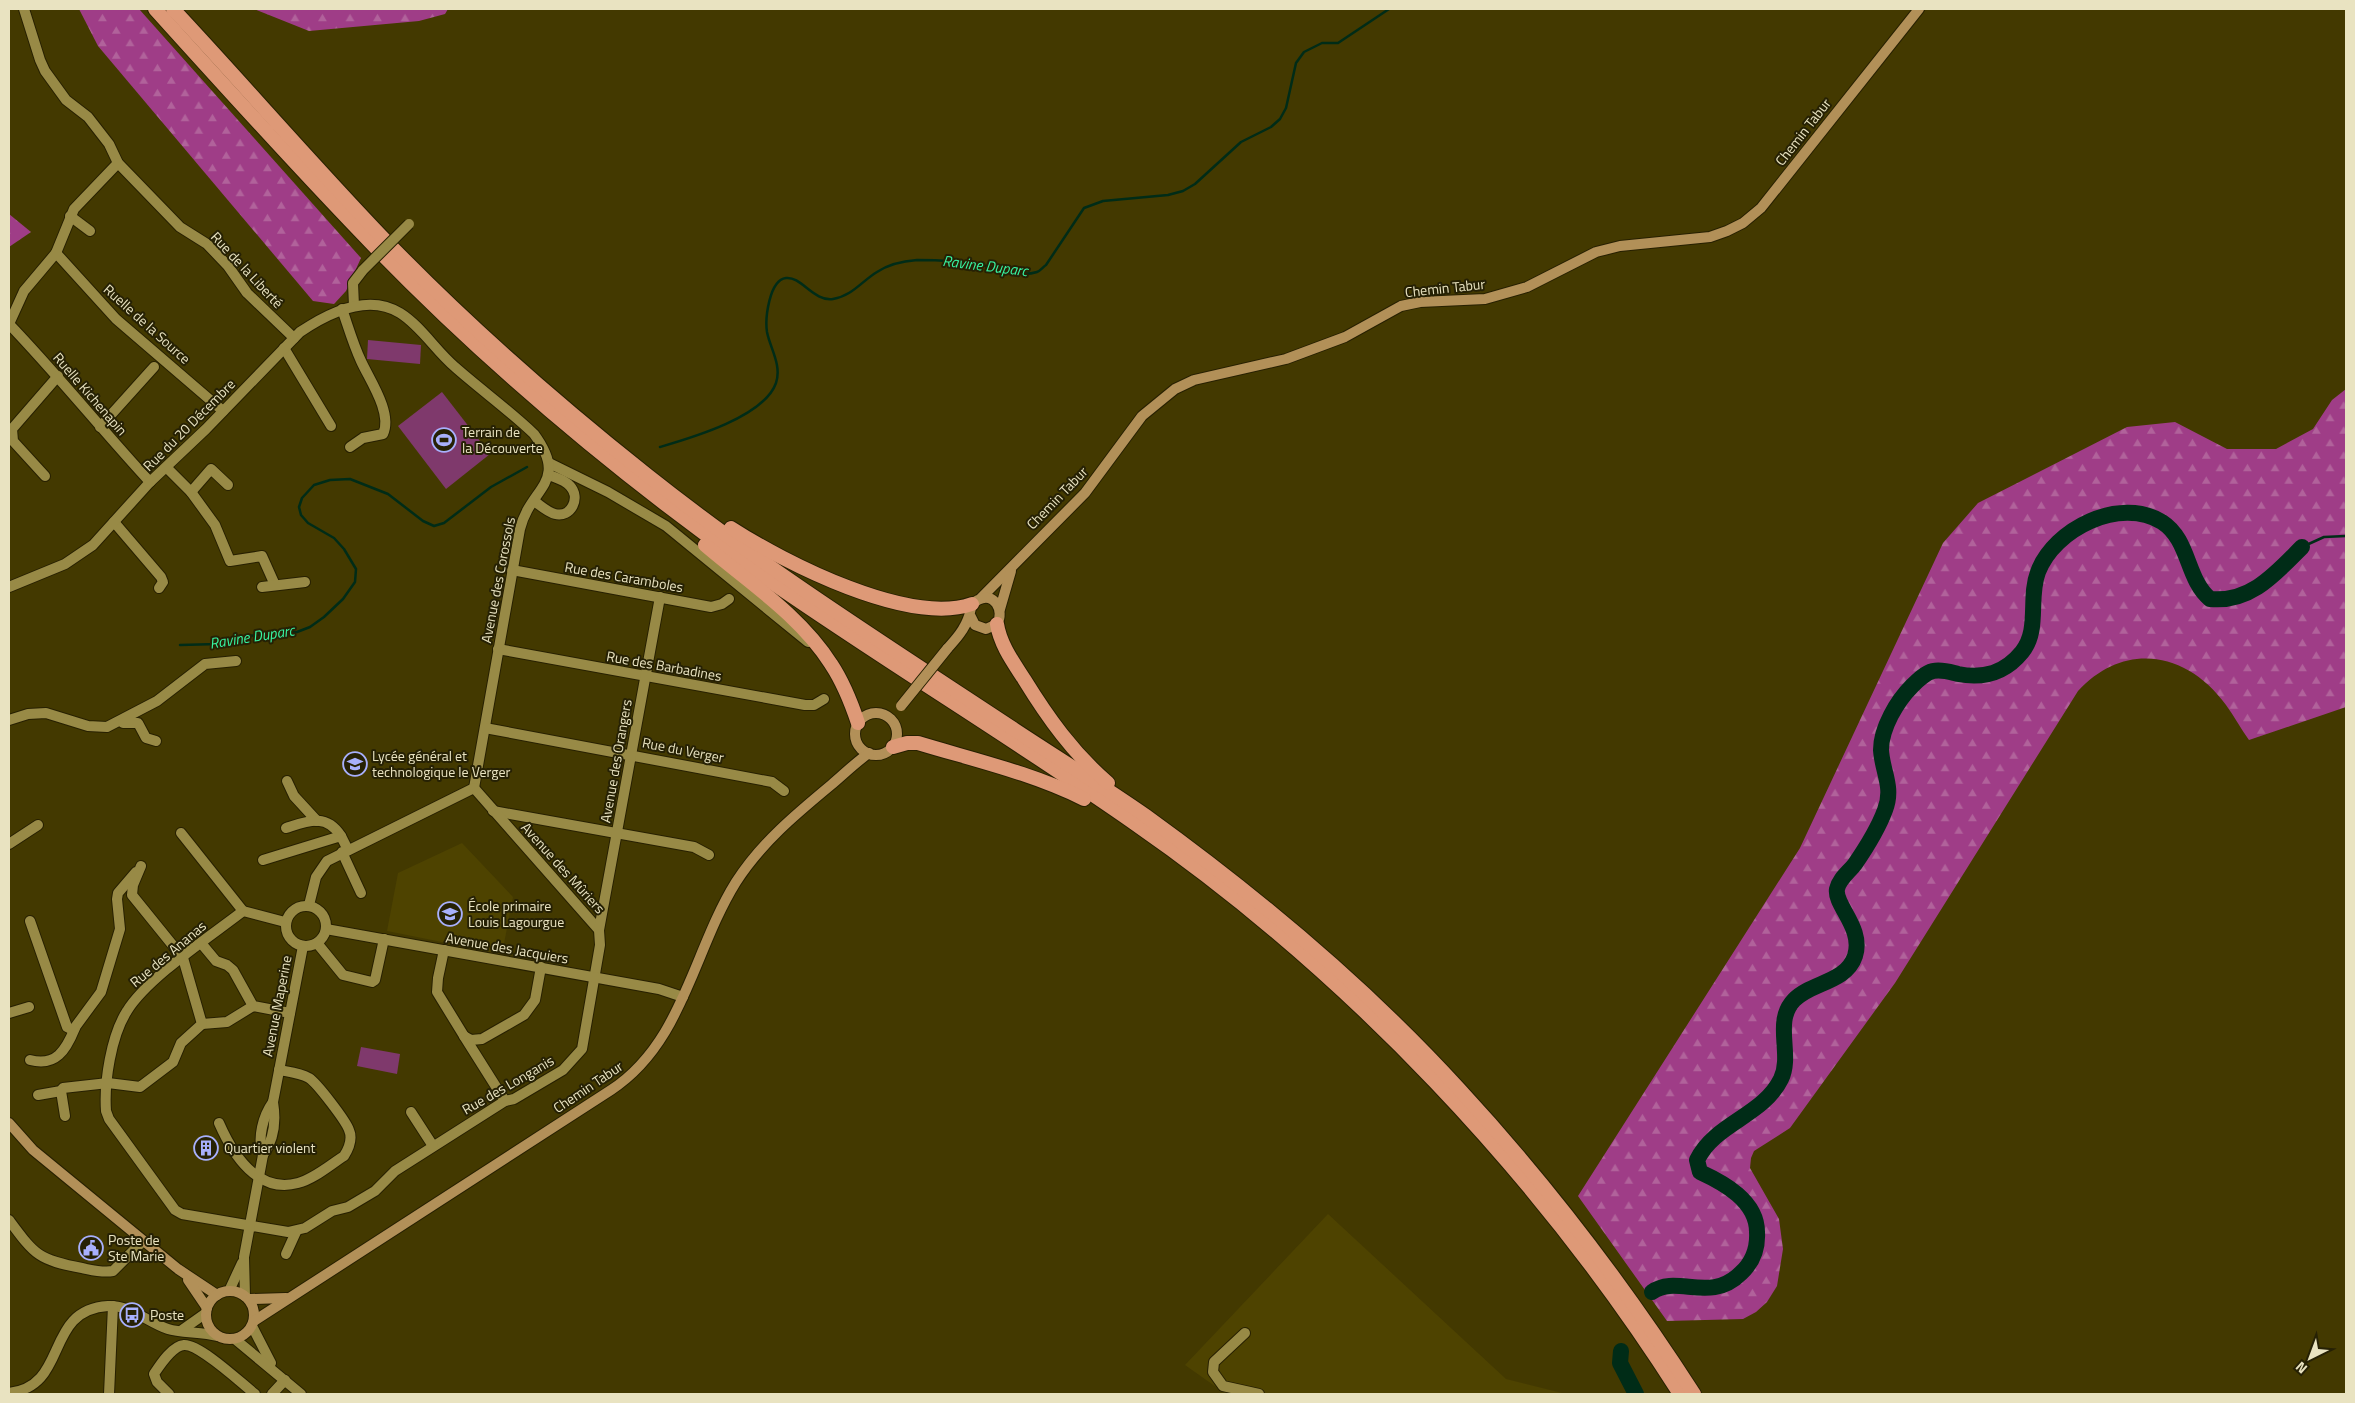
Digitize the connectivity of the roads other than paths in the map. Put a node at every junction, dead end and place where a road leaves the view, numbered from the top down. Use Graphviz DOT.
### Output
graph roads {
  1 [pos="24,9"];
  2 [pos="156,9"];
  3 [pos="173,9"];
  4 [pos="1919,9"];
  5 [pos="118,163"];
  6 [pos="70,216"];
  7 [pos="409,224"];
  8 [pos="90,231"];
  9 [pos="56,253"];
  10 [pos="354,306"];
  11 [pos="342,309"];
  12 [pos="460,313"];
  13 [pos="9,324"];
  14 [pos="294,338"];
  15 [pos="284,348"];
  16 [pos="154,368"];
  17 [pos="58,376"];
  18 [pos="223,411"];
  19 [pos="331,426"];
  20 [pos="100,427"];
  21 [pos="350,447"];
  22 [pos="549,463"];
  23 [pos="167,468"];
  24 [pos="549,475"];
  25 [pos="45,476"];
  26 [pos="150,482"];
  27 [pos="228,485"];
  28 [pos="642,487"];
  29 [pos="191,492"];
  30 [pos="534,501"];
  31 [pos="114,522"];
  32 [pos="1014,566"];
  33 [pos="512,570"];
  34 [pos="304,582"];
  35 [pos="275,585"];
  36 [pos="9,587"];
  37 [pos="262,587"];
  38 [pos="159,588"];
  39 [pos="660,597"];
  40 [pos="729,599"];
  41 [pos="974,606"];
  42 [pos="1000,609"];
  43 [pos="996,624"];
  44 [pos="982,629"];
  45 [pos="958,637"];
  46 [pos="498,649"];
  47 [pos="236,660"];
  48 [pos="830,663"];
  49 [pos="645,677"];
  50 [pos="824,700"];
  51 [pos="890,719"];
  52 [pos="9,720"];
  53 [pos="120,721"];
  54 [pos="858,723"];
  55 [pos="485,728"];
  56 [pos="156,740"];
  57 [pos="893,747"];
  58 [pos="865,750"];
  59 [pos="631,754"];
  60 [pos="287,781"];
  61 [pos="474,788"];
  62 [pos="784,791"];
  63 [pos="493,810"];
  64 [pos="1138,818"];
  65 [pos="317,820"];
  66 [pos="38,825"];
  67 [pos="286,828"];
  68 [pos="617,832"];
  69 [pos="181,833"];
  70 [pos="340,836"];
  71 [pos="9,844"];
  72 [pos="345,851"];
  73 [pos="709,856"];
  74 [pos="263,860"];
  75 [pos="361,893"];
  76 [pos="309,905"];
  77 [pos="242,911"];
  78 [pos="30,921"];
  79 [pos="285,922"];
  80 [pos="326,929"];
  81 [pos="598,930"];
  82 [pos="384,939"];
  83 [pos="202,943"];
  84 [pos="317,943"];
  85 [pos="302,946"];
  86 [pos="444,950"];
  87 [pos="183,958"];
  88 [pos="541,967"];
  89 [pos="596,978"];
  90 [pos="683,997"];
  91 [pos="253,1006"];
  92 [pos="29,1007"];
  93 [pos="9,1013"];
  94 [pos="290,1013"];
  95 [pos="202,1024"];
  96 [pos="75,1028"];
  97 [pos="464,1036"];
  98 [pos="30,1060"];
  99 [pos="279,1070"];
  100 [pos="108,1083"];
  101 [pos="61,1091"];
  102 [pos="38,1095"];
  103 [pos="505,1101"];
  104 [pos="411,1112"];
  105 [pos="65,1116"];
  106 [pos="9,1123"];
  107 [pos="219,1124"];
  108 [pos="433,1146"];
  109 [pos="259,1179"];
  110 [pos="9,1220"];
  111 [pos="250,1225"];
  112 [pos="296,1232"];
  113 [pos="143,1240"];
  114 [pos="286,1254"];
  115 [pos="244,1257"];
  116 [pos="178,1269"];
  117 [pos="229,1291"];
  118 [pos="217,1295"];
  119 [pos="248,1298"];
  120 [pos="287,1298"];
  121 [pos="113,1306"];
  122 [pos="207,1310"];
  123 [pos="253,1323"];
  124 [pos="181,1331"];
  125 [pos="1245,1333"];
  126 [pos="217,1336"];
  127 [pos="236,1340"];
  128 [pos="275,1371"];
  129 [pos="284,1380"];
  130 [pos="9,1393"];
  131 [pos="109,1394"];
  132 [pos="169,1394"];
  133 [pos="254,1394"];
  134 [pos="272,1394"];
  135 [pos="301,1394"];
  136 [pos="1259,1394"];
  137 [pos="1680,1394"];
  138 [pos="1694,1394"];
  1 -- 5 [label="street, Rue de la Liberté"];
  2 -- 28 [label="highway"];
  3 -- 12 [label="highway"];
  4 -- 32 [label="main road, Chemin Tabur"];
  5 -- 6 [label="street"];
  5 -- 14 [label="street, Rue de la Liberté"];
  6 -- 8 [label="street"];
  6 -- 9 [label="street"];
  7 -- 10 [label="street, bridge"];
  9 -- 13 [label="street"];
  9 -- 18 [label="street, Ruelle de la Source"];
  10 -- 11 [label="street, Rue du 20 Décembre"];
  10 -- 22 [label="street, Avenue des Corossols"];
  11 -- 14 [label="street, Rue du 20 Décembre"];
  11 -- 21 [label="street"];
  12 -- 41 [label="highway"];
  12 -- 64 [label="highway"];
  13 -- 17 [label="street, Ruelle Kichenapin"];
  14 -- 15 [label="street, Rue du 20 Décembre"];
  15 -- 18 [label="street, Rue du 20 Décembre"];
  15 -- 19 [label="street"];
  16 -- 20 [label="street"];
  17 -- 20 [label="street, Ruelle Kichenapin"];
  17 -- 25 [label="street"];
  18 -- 23 [label="street, Rue du 20 Décembre"];
  20 -- 26 [label="street, Ruelle Kichenapin"];
  22 -- 24 [label="street, Avenue des Corossols"];
  22 -- 48 [label="street"];
  23 -- 26 [label="street, Rue du 20 Décembre"];
  23 -- 29 [label="street"];
  24 -- 30 [label="street, Avenue des Corossols"];
  24 -- 30 [label="street"];
  26 -- 31 [label="street, Rue du 20 Décembre"];
  27 -- 29 [label="street"];
  28 -- 48 [label="highway"];
  28 -- 64 [label="highway"];
  29 -- 35 [label="street"];
  30 -- 33 [label="street, Avenue des Corossols"];
  31 -- 36 [label="street, Rue du 20 Décembre"];
  31 -- 38 [label="street"];
  32 -- 41 [label="main road, Chemin Tabur"];
  32 -- 42 [label="main road, Chemin Tabur"];
  33 -- 39 [label="street, Rue des Caramboles"];
  33 -- 46 [label="street, Avenue des Corossols"];
  34 -- 35 [label="street"];
  35 -- 37 [label="street"];
  39 -- 40 [label="street, Rue des Caramboles"];
  39 -- 49 [label="street, Avenue des Orangers"];
  41 -- 42 [label="main road"];
  41 -- 44 [label="main road"];
  41 -- 45 [label="main road, Chemin Tabur"];
  42 -- 43 [label="main road, Chemin Tabur"];
  43 -- 44 [label="main road, Chemin Tabur"];
  43 -- 64 [label="highway"];
  44 -- 45 [label="main road, Chemin Tabur"];
  45 -- 51 [label="main road, Chemin Tabur, bridge"];
  46 -- 49 [label="street, Rue des Barbadines"];
  46 -- 55 [label="street, Avenue des Corossols"];
  47 -- 53 [label="street"];
  48 -- 54 [label="highway"];
  49 -- 50 [label="street, Rue des Barbadines"];
  49 -- 59 [label="street, Avenue des Orangers"];
  51 -- 54 [label="main road"];
  51 -- 57 [label="main road"];
  52 -- 53 [label="street"];
  53 -- 56 [label="street"];
  54 -- 58 [label="main road"];
  55 -- 59 [label="street, Rue du Verger"];
  55 -- 61 [label="street, Avenue des Corossols"];
  57 -- 58 [label="main road"];
  57 -- 64 [label="highway"];
  58 -- 90 [label="main road, Chemin Tabur"];
  59 -- 62 [label="street, Rue du Verger"];
  59 -- 68 [label="street, Avenue des Orangers"];
  60 -- 65 [label="street"];
  61 -- 63 [label="street, Avenue des Mûriers"];
  61 -- 72 [label="street"];
  63 -- 68 [label="street"];
  63 -- 81 [label="street, Avenue des Mûriers"];
  64 -- 137 [label="highway"];
  64 -- 138 [label="highway"];
  65 -- 67 [label="street"];
  65 -- 70 [label="street"];
  66 -- 71 [label="street"];
  68 -- 73 [label="street"];
  68 -- 81 [label="street, Avenue des Orangers"];
  69 -- 77 [label="street"];
  70 -- 72 [label="street"];
  70 -- 74 [label="street"];
  72 -- 75 [label="street"];
  72 -- 76 [label="street"];
  76 -- 79 [label="street"];
  76 -- 80 [label="street"];
  77 -- 79 [label="street"];
  77 -- 83 [label="street, Rue des Ananas"];
  78 -- 96 [label="street"];
  79 -- 85 [label="street"];
  80 -- 82 [label="street, Avenue des Jacquiers"];
  80 -- 84 [label="street"];
  81 -- 89 [label="street, Avenue des Mûriers"];
  82 -- 84 [label="street"];
  82 -- 86 [label="street, Avenue des Jacquiers"];
  83 -- 87 [label="street, Rue des Ananas"];
  83 -- 91 [label="street"];
  84 -- 85 [label="street"];
  85 -- 94 [label="street, Avenue Maperine"];
  86 -- 88 [label="street, Avenue des Jacquiers"];
  86 -- 97 [label="street"];
  87 -- 95 [label="street"];
  87 -- 96 [label="street"];
  87 -- 100 [label="street, Rue des Ananas"];
  88 -- 89 [label="street, Avenue des Jacquiers"];
  88 -- 97 [label="street"];
  89 -- 90 [label="street, Avenue des Jacquiers"];
  89 -- 103 [label="street, Rue des Longanis"];
  90 -- 120 [label="main road, Chemin Tabur"];
  91 -- 94 [label="street"];
  91 -- 95 [label="street"];
  92 -- 93 [label="street"];
  94 -- 99 [label="street, Avenue Maperine"];
  95 -- 100 [label="street"];
  96 -- 98 [label="street"];
  97 -- 103 [label="street"];
  99 -- 109 [label="street, Avenue Maperine"];
  99 -- 109 [label="street, Avenue Maperine"];
  100 -- 101 [label="street"];
  100 -- 111 [label="street, Rue des Ananas"];
  101 -- 102 [label="street"];
  101 -- 105 [label="street"];
  103 -- 108 [label="street, Rue des Longanis"];
  104 -- 108 [label="street"];
  106 -- 113 [label="main road"];
  107 -- 109 [label="street"];
  108 -- 112 [label="street, Rue des Longanis"];
  109 -- 111 [label="street, Avenue Maperine"];
  110 -- 113 [label="street"];
  111 -- 112 [label="street"];
  111 -- 115 [label="street, Avenue Maperine"];
  112 -- 114 [label="street"];
  113 -- 116 [label="main road"];
  115 -- 117 [label="street, Avenue Maperine"];
  115 -- 119 [label="street, Avenue Maperine"];
  116 -- 118 [label="main road"];
  116 -- 122 [label="main road"];
  117 -- 118 [label="main road"];
  117 -- 119 [label="main road"];
  118 -- 122 [label="main road"];
  119 -- 120 [label="main road, Chemin Tabur"];
  119 -- 123 [label="main road"];
  120 -- 123 [label="main road, Chemin Tabur"];
  121 -- 124 [label="street"];
  121 -- 130 [label="street"];
  121 -- 131 [label="street"];
  122 -- 124 [label="street"];
  122 -- 126 [label="main road"];
  123 -- 127 [label="main road"];
  123 -- 128 [label="street"];
  124 -- 126 [label="street"];
  125 -- 136 [label="street"];
  126 -- 127 [label="main road"];
  127 -- 128 [label="street"];
  128 -- 129 [label="street"];
  129 -- 134 [label="street"];
  129 -- 135 [label="street"];
  132 -- 133 [label="street"];
}
